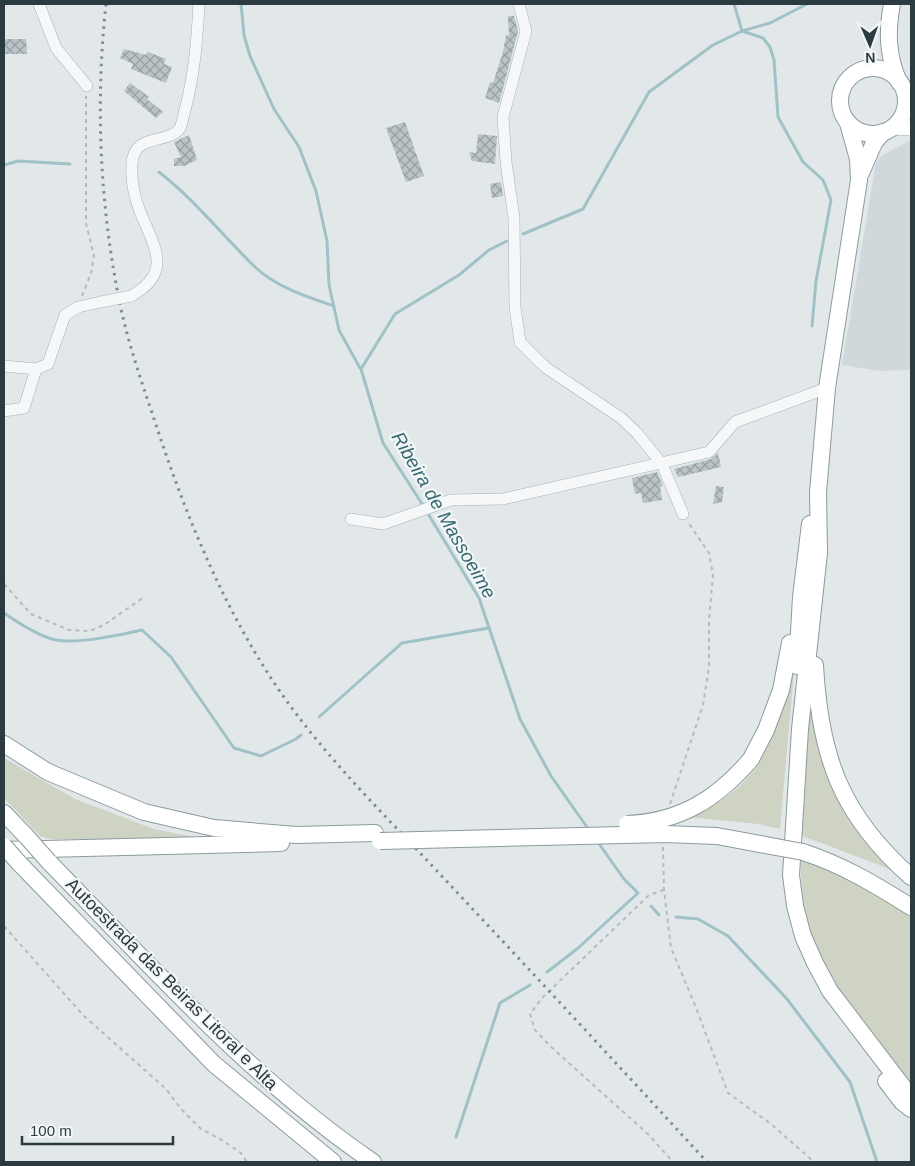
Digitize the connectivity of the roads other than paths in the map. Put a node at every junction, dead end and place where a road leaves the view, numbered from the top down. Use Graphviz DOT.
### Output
graph roads {
  1 [pos="39,4"];
  2 [pos="199,4"];
  3 [pos="518,4"];
  4 [pos="892,4"];
  5 [pos="888,29"];
  6 [pos="863,70"];
  7 [pos="899,82"];
  8 [pos="87,86"];
  9 [pos="908,104"];
  10 [pos="848,123"];
  11 [pos="911,128"];
  12 [pos="888,129"];
  13 [pos="858,180"];
  14 [pos="4,366"];
  15 [pos="36,369"];
  16 [pos="827,388"];
  17 [pos="4,412"];
  18 [pos="662,464"];
  19 [pos="818,492"];
  20 [pos="683,514"];
  21 [pos="351,519"];
  22 [pos="801,597"];
  23 [pos="813,625"];
  24 [pos="4,744"];
  25 [pos="4,813"];
  26 [pos="378,837"];
  27 [pos="4,848"];
  28 [pos="911,877"];
  29 [pos="911,908"];
  30 [pos="911,1094"];
  31 [pos="911,1109"];
  32 [pos="333,1162"];
  33 [pos="373,1162"];
  1 -- 8 [label="street"];
  2 -- 15 [label="street, bridge"];
  3 -- 18 [label="street"];
  4 -- 5 [label="highway"];
  5 -- 6 [label="highway"];
  5 -- 7 [label="highway"];
  6 -- 7 [label="highway"];
  6 -- 10 [label="highway"];
  7 -- 9 [label="highway"];
  9 -- 12 [label="highway"];
  10 -- 12 [label="highway"];
  10 -- 13 [label="highway"];
  11 -- 12 [label="main road"];
  12 -- 13 [label="highway"];
  13 -- 16 [label="highway"];
  14 -- 15 [label="street"];
  15 -- 17 [label="street"];
  16 -- 18 [label="street"];
  16 -- 19 [label="highway"];
  18 -- 20 [label="street"];
  18 -- 21 [label="street"];
  19 -- 22 [label="highway"];
  19 -- 23 [label="highway"];
  22 -- 26 [label="highway, bridge"];
  22 -- 31 [label="highway"];
  23 -- 28 [label="highway"];
  23 -- 30 [label="highway"];
  24 -- 26 [label="highway"];
  25 -- 33 [label="highway, Autoestrada das Beiras Litoral e Alta, bridge"];
  26 -- 27 [label="highway"];
  26 -- 29 [label="highway, bridge"];
  27 -- 32 [label="highway, Autoestrada das Beiras Litoral e Alta, bridge"];
}
